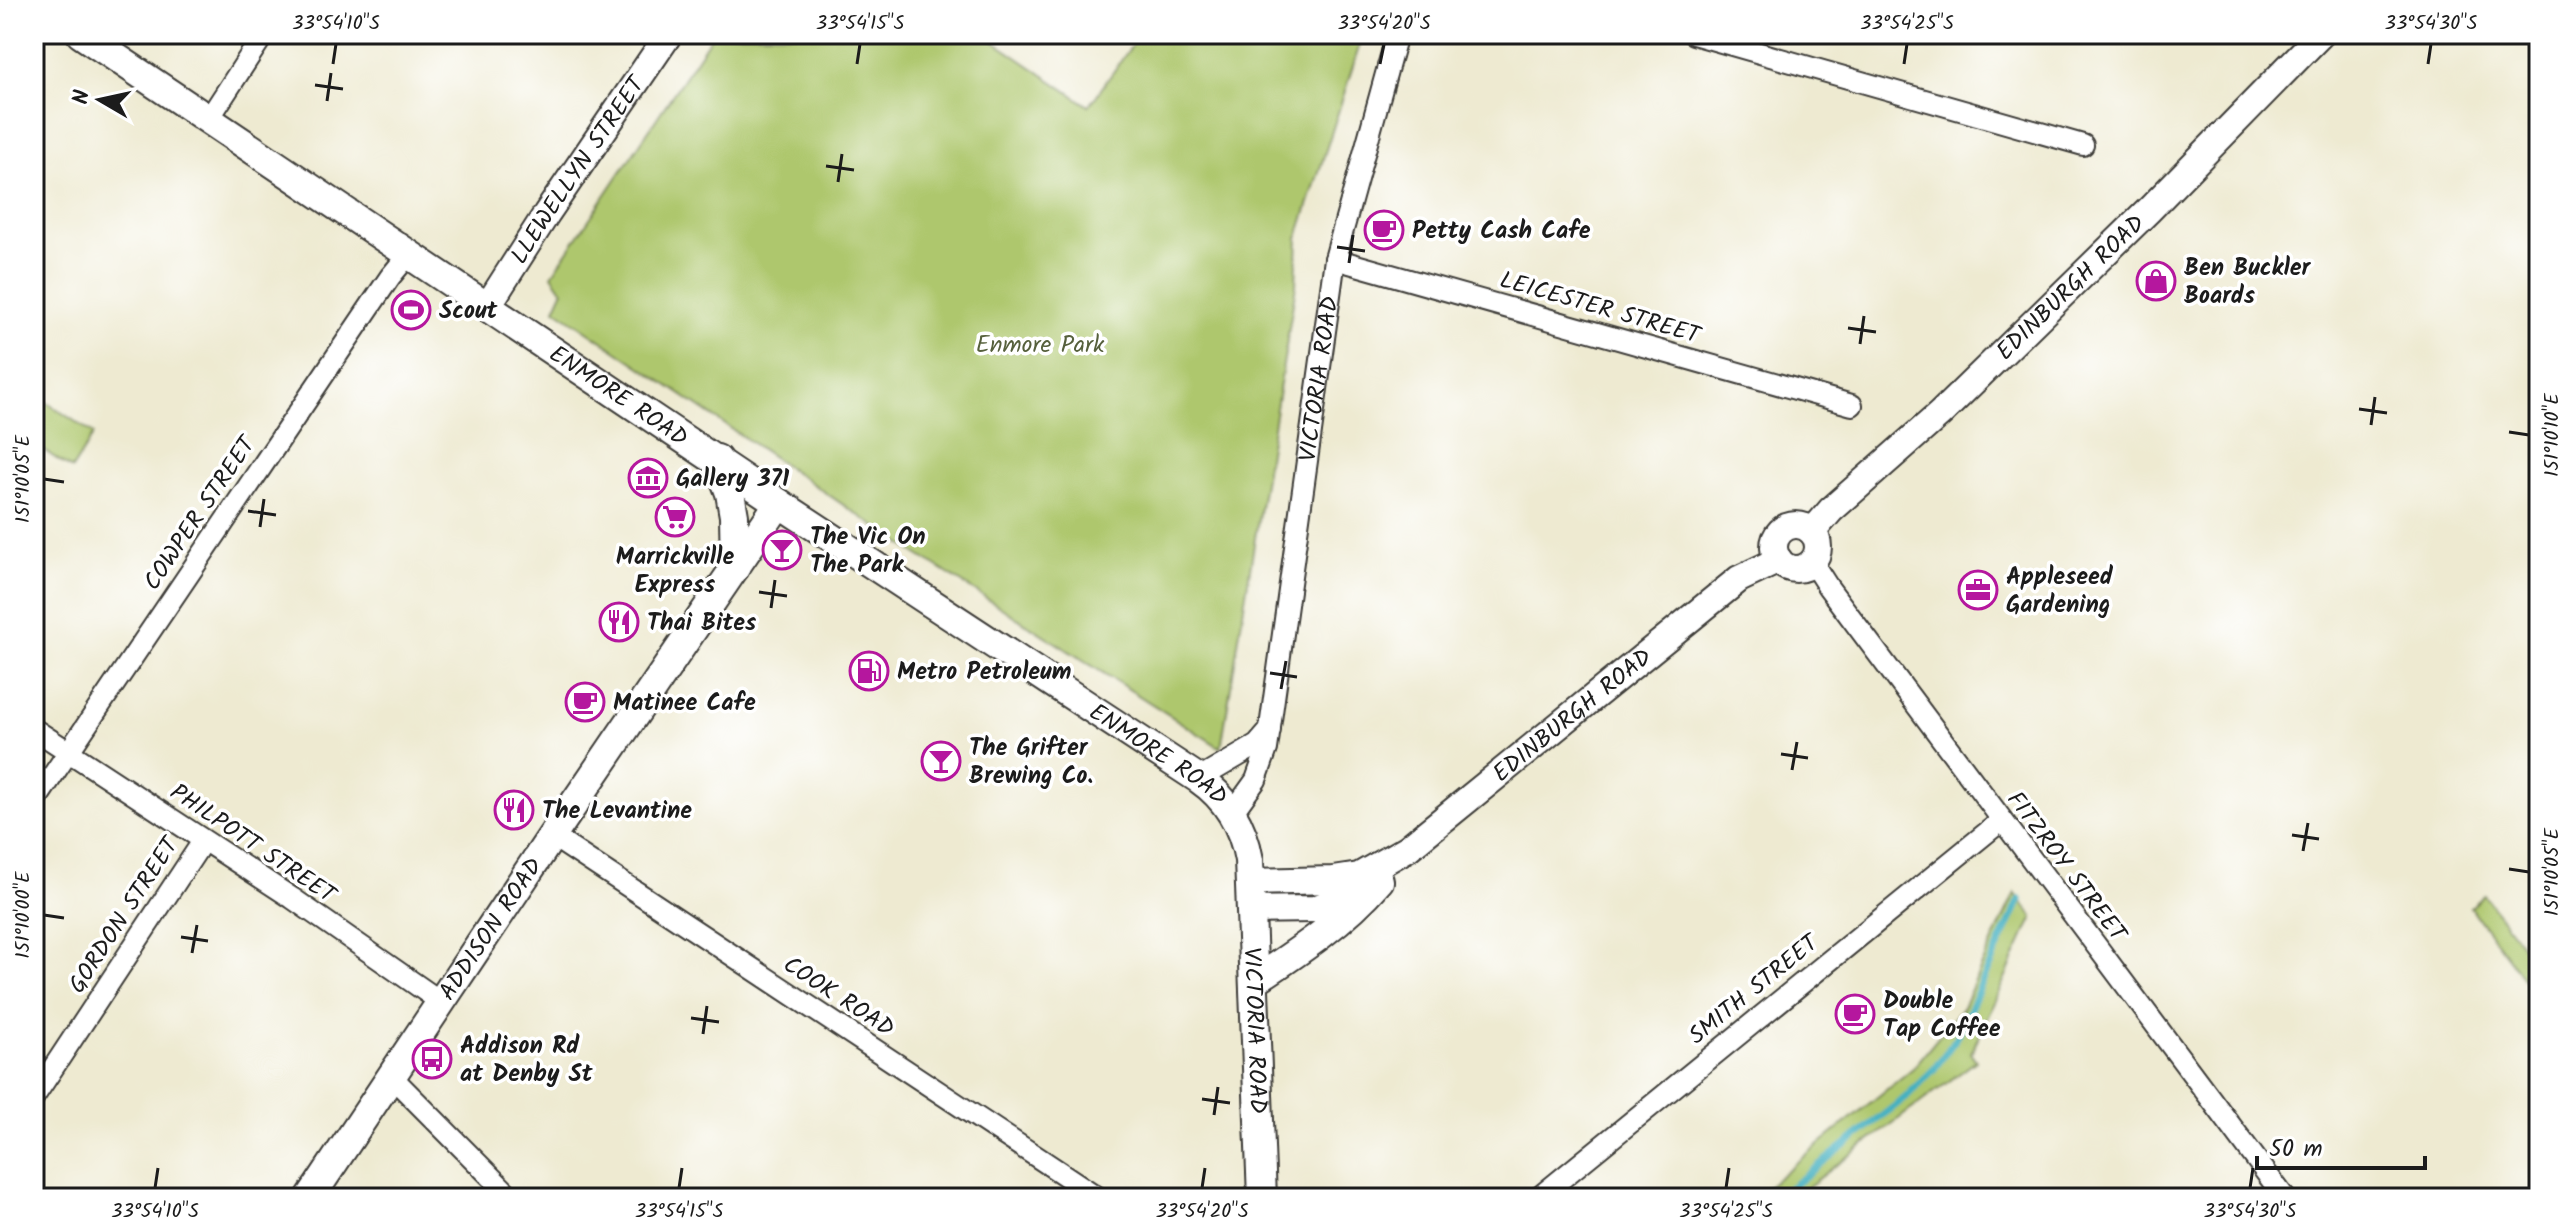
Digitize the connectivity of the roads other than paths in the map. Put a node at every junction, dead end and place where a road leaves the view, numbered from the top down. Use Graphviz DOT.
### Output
graph roads {
  1 [pos="81,34"];
  2 [pos="264,34"];
  3 [pos="669,34"];
  4 [pos="1397,34"];
  5 [pos="1693,34"];
  6 [pos="2321,34"];
  7 [pos="208,120"];
  8 [pos="2083,145"];
  9 [pos="409,254"];
  10 [pos="1335,259"];
  11 [pos="487,307"];
  12 [pos="1852,405"];
  13 [pos="717,459"];
  14 [pos="779,503"];
  15 [pos="1812,532"];
  16 [pos="1779,560"];
  17 [pos="1812,562"];
  18 [pos="735,568"];
  19 [pos="34,729"];
  20 [pos="1270,730"];
  21 [pos="68,751"];
  22 [pos="1199,779"];
  23 [pos="34,803"];
  24 [pos="1233,812"];
  25 [pos="2001,821"];
  26 [pos="552,836"];
  27 [pos="203,841"];
  28 [pos="1408,848"];
  29 [pos="1379,881"];
  30 [pos="1251,882"];
  31 [pos="1252,910"];
  32 [pos="1254,981"];
  33 [pos="441,1002"];
  34 [pos="391,1076"];
  35 [pos="34,1097"];
  36 [pos="310,1198"];
  37 [pos="512,1198"];
  38 [pos="1099,1198"];
  39 [pos="1262,1198"];
  40 [pos="1538,1198"];
  41 [pos="2285,1198"];
  1 -- 7 [label="main road, ENMORE ROAD"];
  2 -- 7 [label="street"];
  3 -- 11 [label="street, LLEWELLYN STREET"];
  4 -- 10 [label="street, VICTORIA ROAD"];
  5 -- 8 [label="street"];
  6 -- 15 [label="street, EDINBURGH ROAD"];
  7 -- 9 [label="main road, ENMORE ROAD"];
  9 -- 11 [label="main road, ENMORE ROAD"];
  9 -- 21 [label="street, COWPER STREET"];
  10 -- 12 [label="street, LEICESTER STREET"];
  10 -- 20 [label="street, VICTORIA ROAD"];
  11 -- 13 [label="main road, ENMORE ROAD"];
  13 -- 14 [label="main road, ENMORE ROAD"];
  13 -- 18 [label="main road"];
  14 -- 18 [label="main road, ADDISON ROAD"];
  14 -- 22 [label="main road, ENMORE ROAD"];
  15 -- 16 [label="street"];
  15 -- 17 [label="street"];
  16 -- 17 [label="street"];
  16 -- 28 [label="street, EDINBURGH ROAD"];
  17 -- 25 [label="street, FITZROY STREET"];
  18 -- 26 [label="main road, ADDISON ROAD"];
  19 -- 21 [label="street, PHILPOTT STREET"];
  20 -- 22 [label="street"];
  20 -- 24 [label="street, VICTORIA ROAD"];
  21 -- 23 [label="street, COWPER STREET"];
  21 -- 27 [label="street, PHILPOTT STREET"];
  22 -- 24 [label="main road, ENMORE ROAD"];
  24 -- 30 [label="main road, VICTORIA ROAD"];
  25 -- 40 [label="street, SMITH STREET"];
  25 -- 41 [label="street, FITZROY STREET"];
  26 -- 33 [label="main road, ADDISON ROAD"];
  26 -- 38 [label="street, COOK ROAD"];
  27 -- 33 [label="street, PHILPOTT STREET"];
  27 -- 35 [label="street, GORDON STREET"];
  28 -- 29 [label="street, EDINBURGH ROAD"];
  28 -- 30 [label="street, EDINBURGH ROAD"];
  29 -- 31 [label="street, EDINBURGH ROAD"];
  29 -- 32 [label="main road"];
  30 -- 31 [label="main road, VICTORIA ROAD"];
  31 -- 32 [label="main road, VICTORIA ROAD"];
  32 -- 39 [label="main road, VICTORIA ROAD"];
  33 -- 34 [label="main road, ADDISON ROAD"];
  34 -- 36 [label="main road, ADDISON ROAD"];
  34 -- 37 [label="street"];
}
